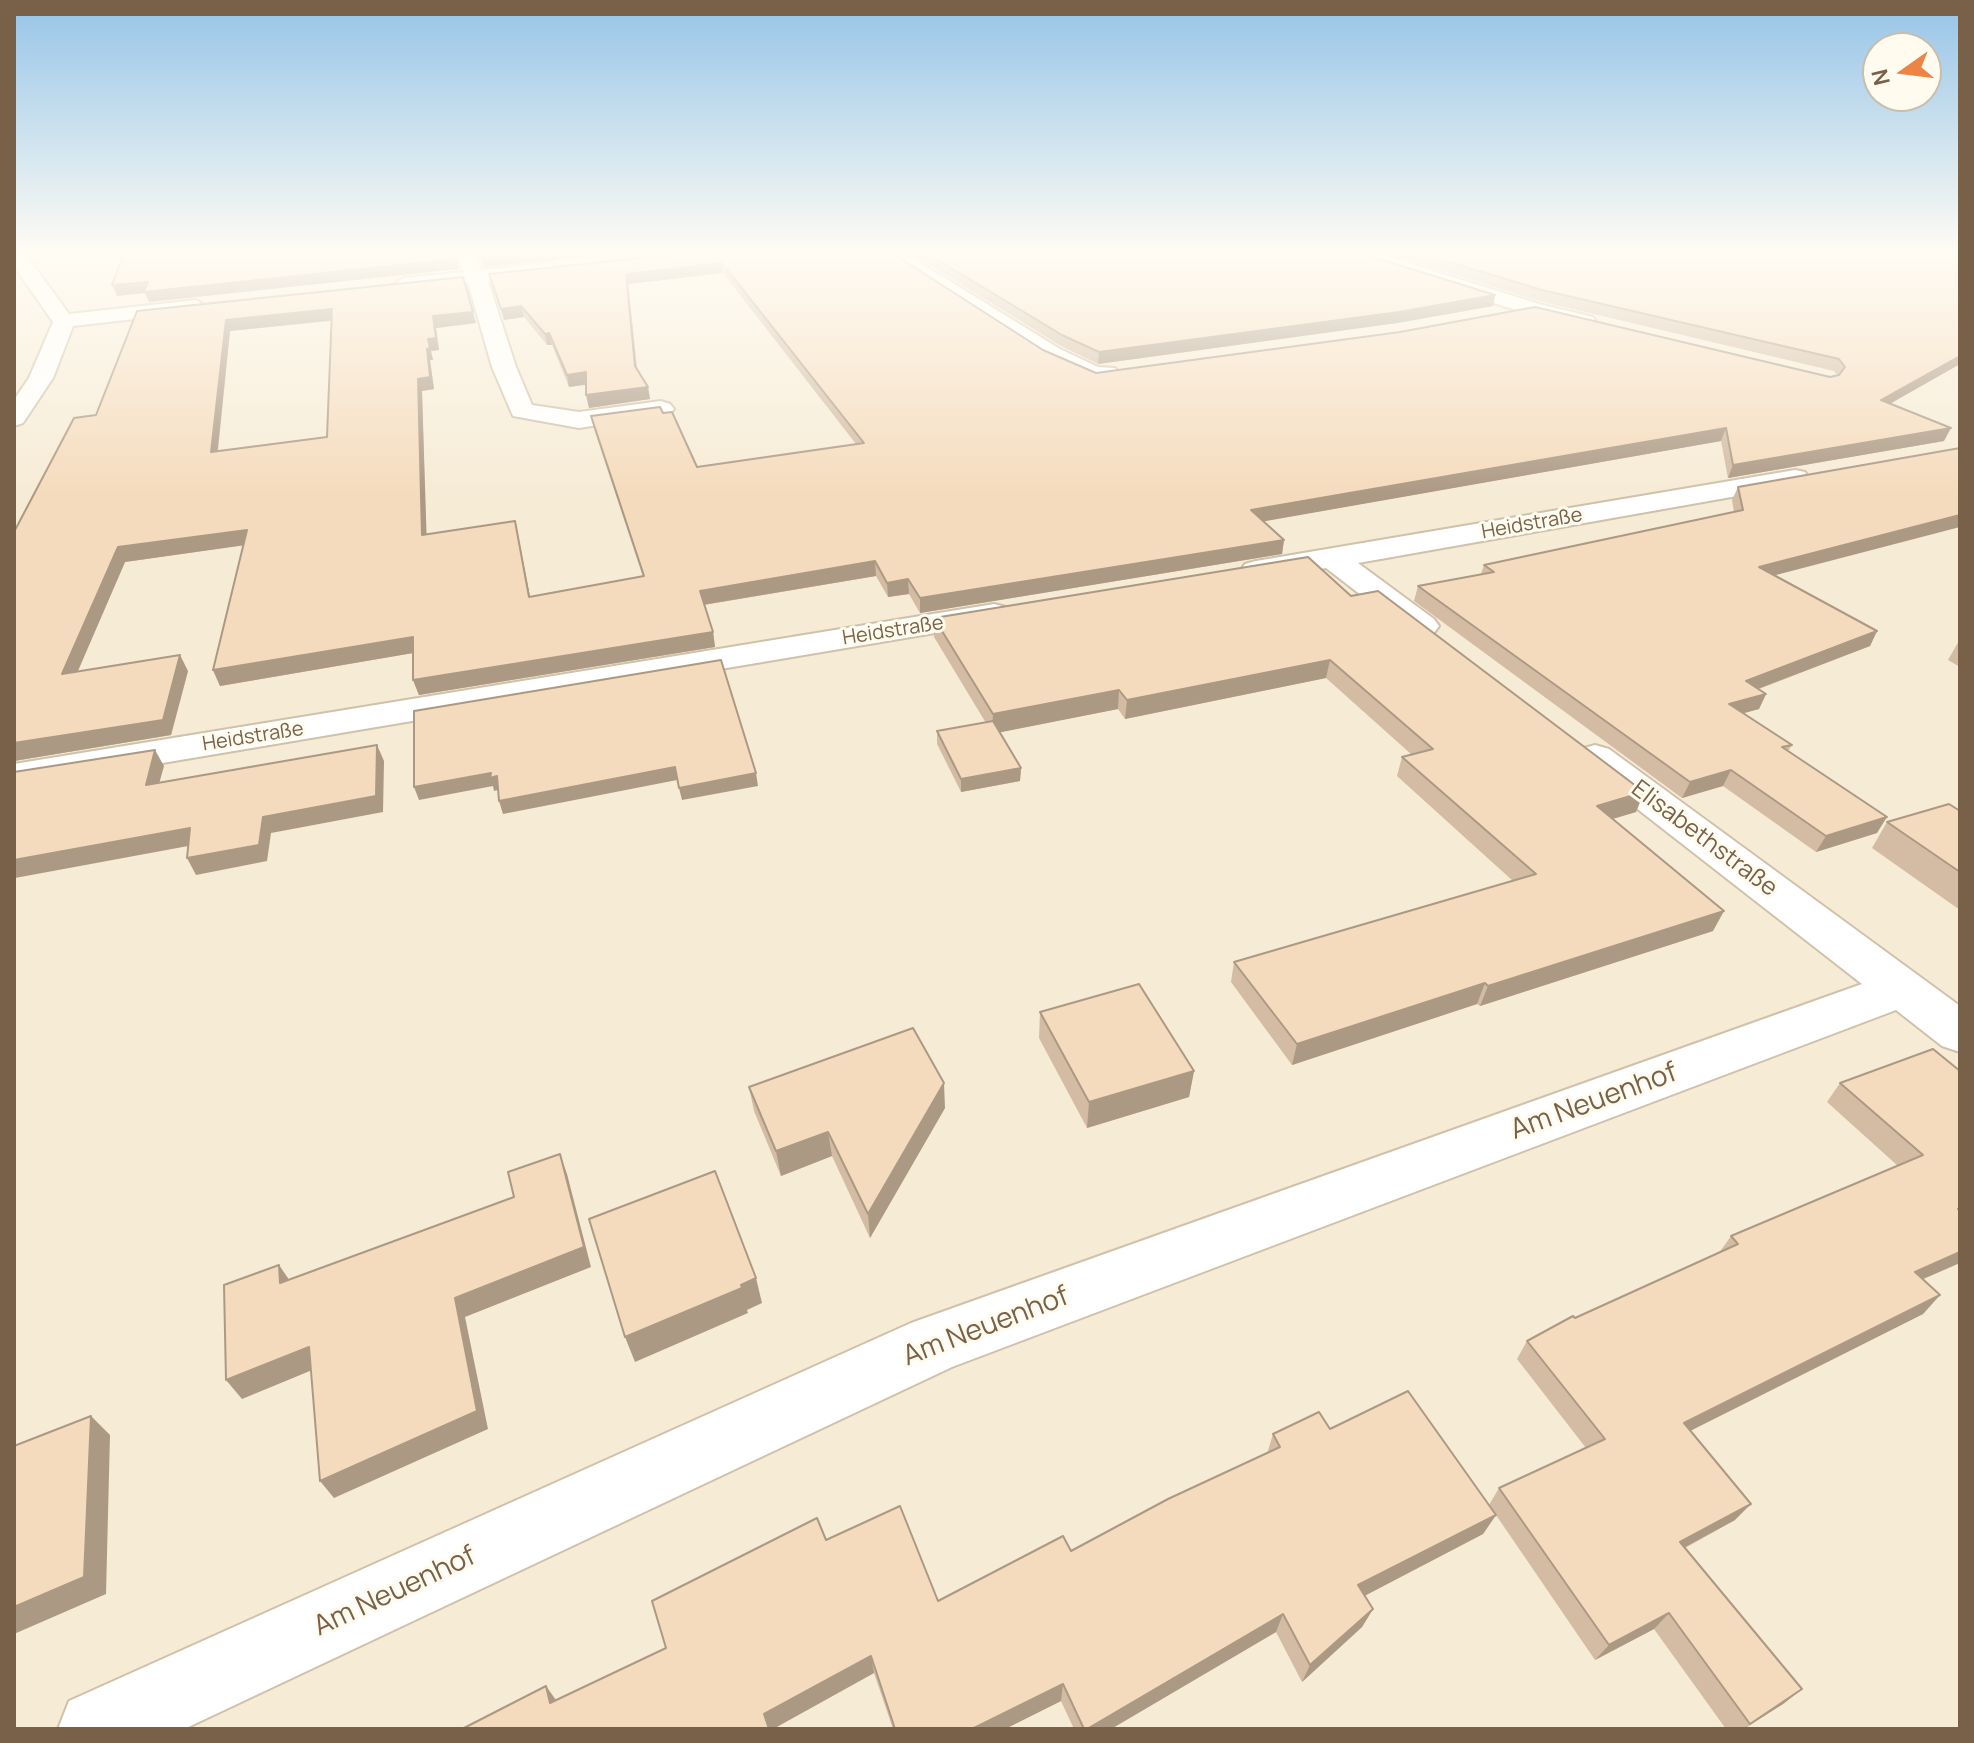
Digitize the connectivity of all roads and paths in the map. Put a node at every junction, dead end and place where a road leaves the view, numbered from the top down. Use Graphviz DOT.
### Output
graph roads {
  1 [pos="59,332"];
  2 [pos="493,332"];
  3 [pos="1018,332"];
  4 [pos="1125,371"];
  5 [pos="661,409"];
  6 [pos="14,418"];
  7 [pos="1831,472"];
  8 [pos="1332,558"];
  9 [pos="1223,576"];
  10 [pos="1019,610"];
  11 [pos="1446,644"];
  12 [pos="1560,730"];
  13 [pos="14,776"];
  14 [pos="1902,989"];
  15 [pos="1960,1033"];
  16 [pos="97,1729"];
  1 -- 6 [label="street"];
  2 -- 5 [label="street"];
  3 -- 4 [label="street"];
  7 -- 8 [label="street, Heidstraße"];
  8 -- 9 [label="street, Heidstraße"];
  8 -- 11 [label="street"];
  10 -- 13 [label="street, Heidstraße"];
  12 -- 14 [label="street, Elisabethstraße"];
  14 -- 15 [label="street, Elisabethstraße"];
  14 -- 16 [label="street, Am Neuenhof"];
}
